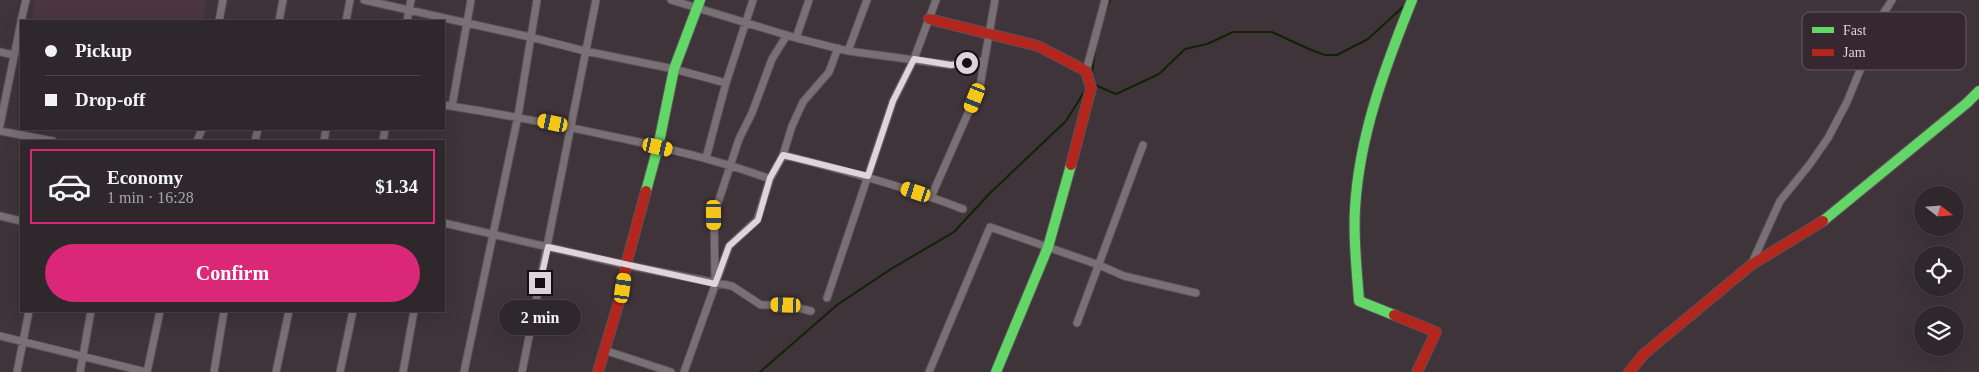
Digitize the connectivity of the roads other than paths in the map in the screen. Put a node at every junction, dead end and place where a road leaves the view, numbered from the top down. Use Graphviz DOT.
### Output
graph roads {
  1 [pos="26,0"];
  2 [pos="223,0"];
  3 [pos="284,0"];
  4 [pos="350,0"];
  5 [pos="364,0"];
  6 [pos="411,0"];
  7 [pos="471,0"];
  8 [pos="537,0"];
  9 [pos="596,0"];
  10 [pos="671,0"];
  11 [pos="753,0"];
  12 [pos="810,0"];
  13 [pos="868,0"];
  14 [pos="936,0"];
  15 [pos="995,0"];
  16 [pos="1105,0"];
  17 [pos="1412,0"];
  18 [pos="1892,0"];
  19 [pos="699,4"];
  20 [pos="409,10"];
  21 [pos="1884,12"];
  22 [pos="929,19"];
  23 [pos="21,20"];
  24 [pos="219,20"];
  25 [pos="279,20"];
  26 [pos="346,20"];
  27 [pos="407,20"];
  28 [pos="466,23"];
  29 [pos="746,23"];
  30 [pos="20,27"];
  31 [pos="989,34"];
  32 [pos="787,36"];
  33 [pos="530,37"];
  34 [pos="796,38"];
  35 [pos="838,48"];
  36 [pos="848,51"];
  37 [pos="0,52"];
  38 [pos="586,52"];
  39 [pos="14,55"];
  40 [pos="914,59"];
  41 [pos="984,61"];
  42 [pos="674,69"];
  43 [pos="1860,70"];
  44 [pos="1086,71"];
  45 [pos="726,83"];
  46 [pos="1979,91"];
  47 [pos="448,105"];
  48 [pos="518,116"];
  49 [pos="0,125"];
  50 [pos="571,127"];
  51 [pos="0,131"];
  52 [pos="48,140"];
  53 [pos="1144,146"];
  54 [pos="658,147"];
  55 [pos="783,155"];
  56 [pos="706,158"];
  57 [pos="731,164"];
  58 [pos="868,176"];
  59 [pos="770,178"];
  60 [pos="931,197"];
  61 [pos="963,209"];
  62 [pos="0,216"];
  63 [pos="20,221"];
  64 [pos="445,223"];
  65 [pos="494,234"];
  66 [pos="548,247"];
  67 [pos="1048,247"];
  68 [pos="626,265"];
  69 [pos="1099,265"];
  70 [pos="1751,266"];
  71 [pos="715,284"];
  72 [pos="1196,293"];
  73 [pos="827,298"];
  74 [pos="811,311"];
  75 [pos="29,312"];
  76 [pos="91,312"];
  77 [pos="160,312"];
  78 [pos="224,312"];
  79 [pos="289,312"];
  80 [pos="352,312"];
  81 [pos="414,312"];
  82 [pos="1077,323"];
  83 [pos="0,336"];
  84 [pos="23,342"];
  85 [pos="604,350"];
  86 [pos="82,357"];
  87 [pos="658,370"];
  88 [pos="16,372"];
  89 [pos="80,372"];
  90 [pos="146,372"];
  91 [pos="214,372"];
  92 [pos="276,372"];
  93 [pos="340,372"];
  94 [pos="403,372"];
  95 [pos="464,372"];
  96 [pos="522,372"];
  97 [pos="598,372"];
  98 [pos="671,372"];
  99 [pos="684,372"];
  100 [pos="929,372"];
  101 [pos="996,372"];
  102 [pos="1417,372"];
  103 [pos="1629,372"];
  1 -- 23 [label="street"];
  2 -- 24 [label="street"];
  3 -- 25 [label="street"];
  4 -- 26 [label="street"];
  5 -- 20 [label="street"];
  6 -- 20 [label="street"];
  7 -- 28 [label="street"];
  8 -- 33 [label="street"];
  9 -- 38 [label="street"];
  10 -- 19 [label="street"];
  11 -- 29 [label="street"];
  12 -- 34 [label="street"];
  13 -- 36 [label="street"];
  14 -- 22 [label="street"];
  15 -- 31 [label="street"];
  16 -- 44 [label="street"];
  17 -- 102 [label="street"];
  18 -- 21 [label="street"];
  19 -- 29 [label="street"];
  19 -- 42 [label="street"];
  20 -- 27 [label="street"];
  20 -- 28 [label="street"];
  22 -- 31 [label="street"];
  22 -- 40 [label="street"];
  28 -- 33 [label="street"];
  28 -- 47 [label="street"];
  29 -- 32 [label="street"];
  29 -- 45 [label="street"];
  30 -- 39 [label="street"];
  31 -- 41 [label="street"];
  31 -- 44 [label="street"];
  32 -- 34 [label="street"];
  32 -- 57 [label="street"];
  33 -- 38 [label="street"];
  33 -- 48 [label="street"];
  34 -- 35 [label="street"];
  35 -- 36 [label="street"];
  35 -- 55 [label="street"];
  36 -- 40 [label="street"];
  37 -- 39 [label="street"];
  38 -- 42 [label="street"];
  38 -- 50 [label="street"];
  39 -- 49 [label="street"];
  40 -- 41 [label="street"];
  40 -- 58 [label="street"];
  41 -- 60 [label="street"];
  42 -- 45 [label="street"];
  42 -- 54 [label="street"];
  43 -- 70 [label="street"];
  44 -- 67 [label="street"];
  45 -- 56 [label="street"];
  46 -- 70 [label="street"];
  47 -- 48 [label="street"];
  48 -- 50 [label="street"];
  48 -- 65 [label="street"];
  50 -- 54 [label="street"];
  50 -- 66 [label="street"];
  51 -- 52 [label="street"];
  53 -- 69 [label="street"];
  54 -- 56 [label="street"];
  54 -- 68 [label="street"];
  55 -- 58 [label="street"];
  55 -- 59 [label="street"];
  56 -- 57 [label="street"];
  57 -- 59 [label="street"];
  57 -- 71 [label="street"];
  58 -- 60 [label="street"];
  58 -- 73 [label="street"];
  59 -- 71 [label="street"];
  60 -- 61 [label="street"];
  62 -- 63 [label="street"];
  64 -- 65 [label="street"];
  65 -- 66 [label="street"];
  65 -- 95 [label="street"];
  66 -- 68 [label="street"];
  66 -- 96 [label="street"];
  67 -- 69 [label="street"];
  67 -- 100 [label="street"];
  67 -- 101 [label="street"];
  68 -- 71 [label="street"];
  68 -- 85 [label="street"];
  69 -- 72 [label="street"];
  69 -- 82 [label="street"];
  70 -- 103 [label="street"];
  71 -- 74 [label="street"];
  71 -- 99 [label="street"];
  75 -- 84 [label="street"];
  76 -- 86 [label="street"];
  77 -- 90 [label="street"];
  78 -- 91 [label="street"];
  79 -- 92 [label="street"];
  80 -- 93 [label="street"];
  81 -- 94 [label="street"];
  83 -- 84 [label="street"];
  84 -- 86 [label="street"];
  84 -- 88 [label="street"];
  85 -- 87 [label="street"];
  85 -- 97 [label="street"];
  86 -- 89 [label="street"];
  86 -- 90 [label="street"];
  87 -- 98 [label="street"];
}
